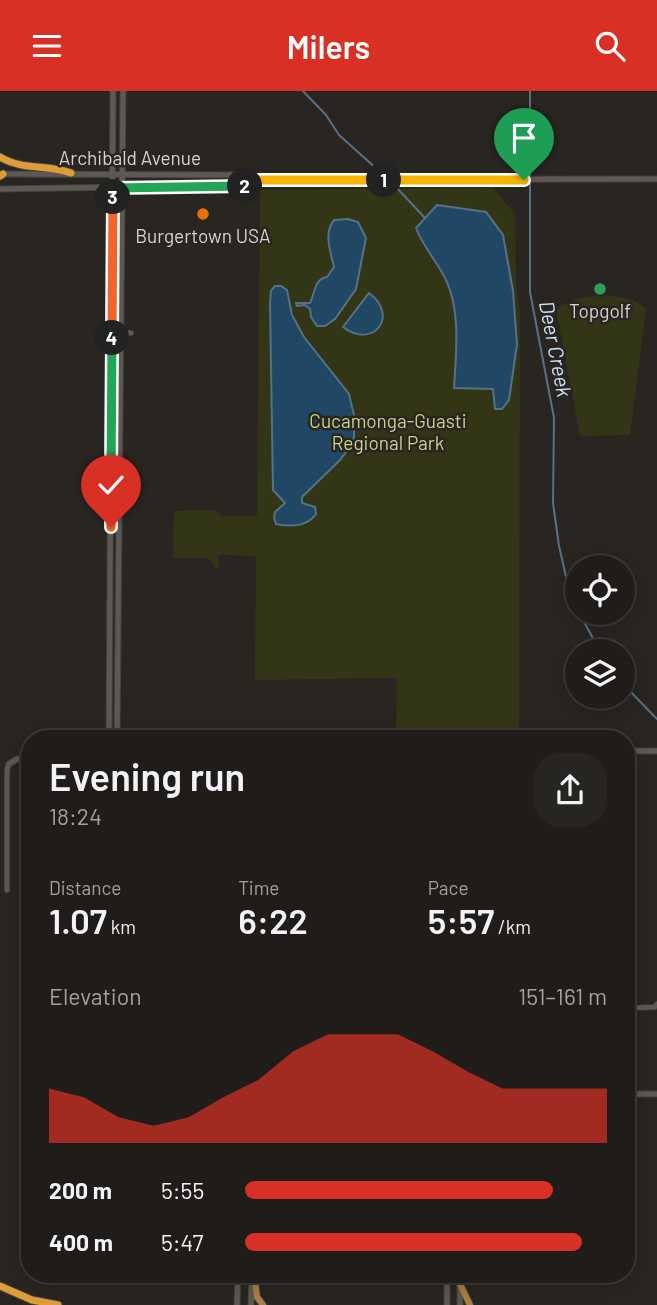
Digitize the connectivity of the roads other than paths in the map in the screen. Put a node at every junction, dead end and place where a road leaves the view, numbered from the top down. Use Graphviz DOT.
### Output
graph roads {
  1 [pos="113,91"];
  2 [pos="123,91"];
  3 [pos="0,157"];
  4 [pos="71,173"];
  5 [pos="113,174"];
  6 [pos="122,174"];
  7 [pos="1,175"];
  8 [pos="258,180"];
  9 [pos="657,180"];
  10 [pos="113,188"];
  11 [pos="121,188"];
  12 [pos="0,189"];
  13 [pos="120,333"];
  14 [pos="131,333"];
  15 [pos="109,730"];
  16 [pos="117,730"];
  17 [pos="635,751"];
  18 [pos="657,751"];
  19 [pos="21,759"];
  20 [pos="9,764"];
  21 [pos="7,890"];
  22 [pos="656,1007"];
  23 [pos="635,1008"];
  24 [pos="635,1094"];
  25 [pos="657,1094"];
  26 [pos="238,1283"];
  27 [pos="252,1283"];
  28 [pos="254,1283"];
  29 [pos="447,1283"];
  30 [pos="460,1284"];
  31 [pos="0,1286"];
  32 [pos="58,1305"];
  33 [pos="237,1305"];
  34 [pos="251,1305"];
  35 [pos="263,1305"];
  36 [pos="447,1305"];
  37 [pos="460,1305"];
  38 [pos="470,1305"];
  1 -- 5 [label="main road"];
  2 -- 6 [label="main road"];
  3 -- 4 [label="highway"];
  4 -- 5 [label="main road, Archibald Avenue"];
  4 -- 7 [label="main road, Archibald Avenue"];
  5 -- 6 [label="main road, Archibald Avenue"];
  5 -- 10 [label="main road"];
  6 -- 8 [label="main road, Archibald Avenue"];
  6 -- 11 [label="main road"];
  8 -- 9 [label="main road, Archibald Avenue"];
  8 -- 11 [label="main road, Archibald Avenue"];
  10 -- 11 [label="main road, Archibald Avenue"];
  10 -- 12 [label="main road, Archibald Avenue"];
  10 -- 15 [label="main road"];
  11 -- 13 [label="main road"];
  13 -- 14 [label="street"];
  13 -- 16 [label="main road"];
  17 -- 18 [label="main road"];
  19 -- 20 [label="main road"];
  20 -- 21 [label="street"];
  22 -- 23 [label="street"];
  24 -- 25 [label="main road"];
  26 -- 33 [label="main road"];
  27 -- 34 [label="main road"];
  28 -- 35 [label="main road"];
  29 -- 36 [label="main road"];
  30 -- 37 [label="main road"];
  30 -- 38 [label="main road"];
  31 -- 32 [label="highway"];
}
